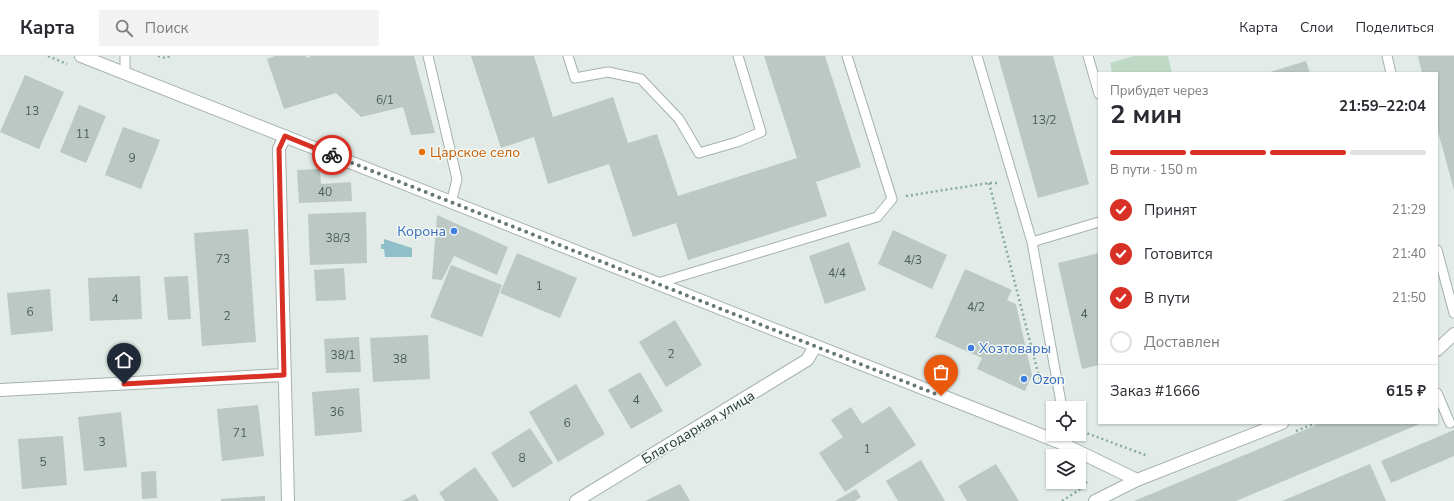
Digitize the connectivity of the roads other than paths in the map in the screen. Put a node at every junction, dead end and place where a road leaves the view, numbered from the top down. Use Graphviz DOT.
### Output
graph roads {
  1 [pos="80,56"];
  2 [pos="125,56"];
  3 [pos="428,56"];
  4 [pos="568,56"];
  5 [pos="738,56"];
  6 [pos="847,56"];
  7 [pos="977,56"];
  8 [pos="1088,56"];
  9 [pos="1387,56"];
  10 [pos="1391,72"];
  11 [pos="125,73"];
  12 [pos="1098,91"];
  13 [pos="285,136"];
  14 [pos="451,203"];
  15 [pos="1098,222"];
  16 [pos="1032,242"];
  17 [pos="1438,254"];
  18 [pos="658,283"];
  19 [pos="1454,313"];
  20 [pos="1454,334"];
  21 [pos="815,347"];
  22 [pos="1438,349"];
  23 [pos="284,375"];
  24 [pos="0,390"];
  25 [pos="1438,395"];
  26 [pos="1061,401"];
  27 [pos="1450,423"];
  28 [pos="1279,424"];
  29 [pos="1046,433"];
  30 [pos="1065,441"];
  31 [pos="1137,480"];
  32 [pos="288,501"];
  33 [pos="576,501"];
  34 [pos="1096,501"];
  1 -- 11 [label="street"];
  2 -- 11 [label="lane"];
  3 -- 14 [label="lane"];
  4 -- 5 [label="lane"];
  6 -- 18 [label="lane"];
  7 -- 16 [label="lane"];
  8 -- 12 [label="lane"];
  9 -- 10 [label="lane"];
  11 -- 13 [label="street"];
  13 -- 14 [label="street"];
  13 -- 23 [label="street"];
  14 -- 18 [label="street"];
  15 -- 16 [label="lane"];
  16 -- 26 [label="lane"];
  17 -- 19 [label="lane"];
  18 -- 21 [label="street"];
  20 -- 22 [label="street"];
  21 -- 29 [label="street"];
  21 -- 33 [label="street, Благодарная улица"];
  23 -- 24 [label="street"];
  23 -- 32 [label="street"];
  25 -- 27 [label="lane"];
  28 -- 31 [label="street"];
  30 -- 31 [label="street"];
  31 -- 34 [label="street"];
}
